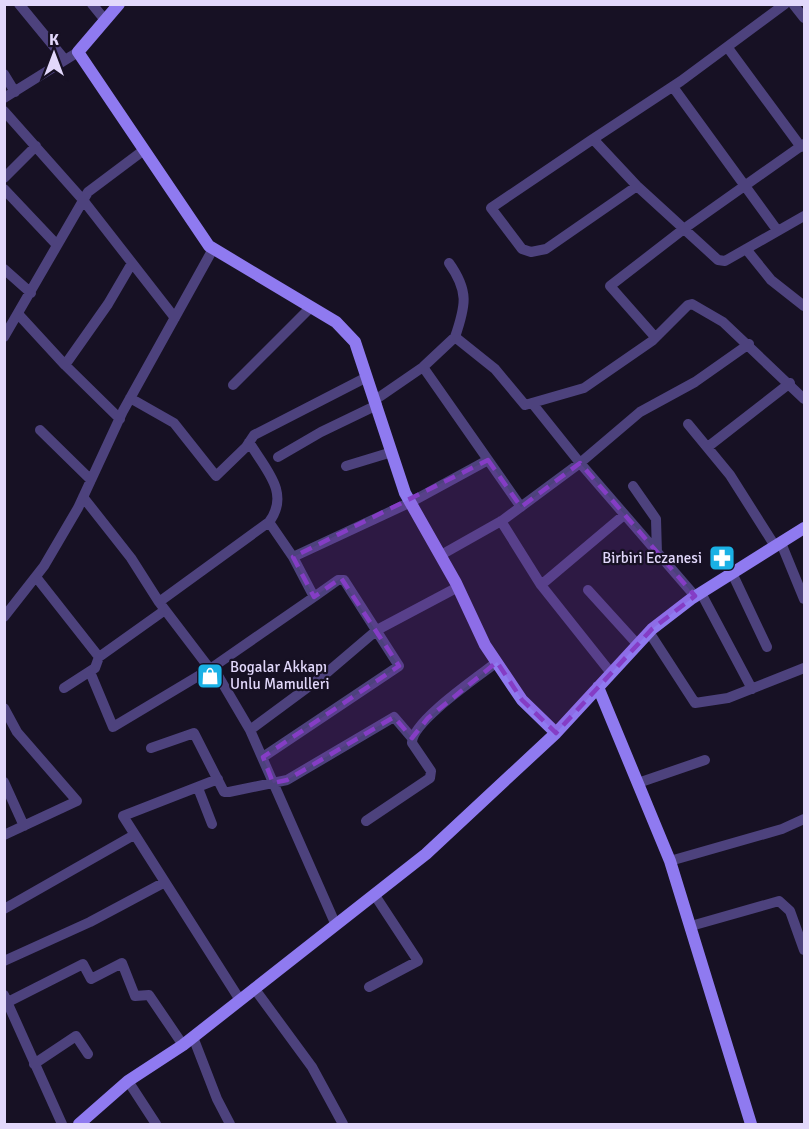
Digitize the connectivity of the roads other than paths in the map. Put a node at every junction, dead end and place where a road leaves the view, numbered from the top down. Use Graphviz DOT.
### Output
graph roads {
  1 [pos="20,4"];
  2 [pos="92,4"];
  3 [pos="119,4"];
  4 [pos="785,4"];
  5 [pos="793,4"];
  6 [pos="804,18"];
  7 [pos="105,20"];
  8 [pos="82,47"];
  9 [pos="728,48"];
  10 [pos="65,60"];
  11 [pos="4,74"];
  12 [pos="673,87"];
  13 [pos="15,92"];
  14 [pos="4,98"];
  15 [pos="4,111"];
  16 [pos="593,139"];
  17 [pos="36,146"];
  18 [pos="803,146"];
  19 [pos="144,150"];
  20 [pos="4,178"];
  21 [pos="637,186"];
  22 [pos="745,186"];
  23 [pos="4,189"];
  24 [pos="83,200"];
  25 [pos="804,216"];
  26 [pos="685,228"];
  27 [pos="777,230"];
  28 [pos="57,245"];
  29 [pos="213,249"];
  30 [pos="746,249"];
  31 [pos="132,263"];
  32 [pos="449,263"];
  33 [pos="4,269"];
  34 [pos="31,293"];
  35 [pos="804,306"];
  36 [pos="311,307"];
  37 [pos="19,315"];
  38 [pos="175,318"];
  39 [pos="4,337"];
  40 [pos="455,337"];
  41 [pos="655,337"];
  42 [pos="749,344"];
  43 [pos="65,365"];
  44 [pos="423,367"];
  45 [pos="368,377"];
  46 [pos="790,383"];
  47 [pos="233,385"];
  48 [pos="130,398"];
  49 [pos="804,399"];
  50 [pos="376,403"];
  51 [pos="532,403"];
  52 [pos="120,418"];
  53 [pos="688,424"];
  54 [pos="40,430"];
  55 [pos="249,442"];
  56 [pos="709,447"];
  57 [pos="392,452"];
  58 [pos="278,457"];
  59 [pos="488,460"];
  60 [pos="580,463"];
  61 [pos="346,466"];
  62 [pos="92,480"];
  63 [pos="633,486"];
  64 [pos="83,497"];
  65 [pos="411,502"];
  66 [pos="521,507"];
  67 [pos="624,515"];
  68 [pos="501,521"];
  69 [pos="269,522"];
  70 [pos="804,528"];
  71 [pos="778,545"];
  72 [pos="657,554"];
  73 [pos="441,555"];
  74 [pos="293,557"];
  75 [pos="732,573"];
  76 [pos="36,577"];
  77 [pos="541,585"];
  78 [pos="458,587"];
  79 [pos="588,590"];
  80 [pos="698,594"];
  81 [pos="314,597"];
  82 [pos="804,599"];
  83 [pos="162,606"];
  84 [pos="4,617"];
  85 [pos="377,630"];
  86 [pos="649,632"];
  87 [pos="638,645"];
  88 [pos="767,647"];
  89 [pos="99,657"];
  90 [pos="497,662"];
  91 [pos="212,668"];
  92 [pos="804,668"];
  93 [pos="90,672"];
  94 [pos="611,674"];
  95 [pos="598,687"];
  96 [pos="64,688"];
  97 [pos="752,689"];
  98 [pos="4,708"];
  99 [pos="250,730"];
  100 [pos="556,733"];
  101 [pos="412,738"];
  102 [pos="151,748"];
  103 [pos="263,757"];
  104 [pos="705,760"];
  105 [pos="218,779"];
  106 [pos="4,782"];
  107 [pos="273,783"];
  108 [pos="638,783"];
  109 [pos="198,788"];
  110 [pos="804,819"];
  111 [pos="366,821"];
  112 [pos="212,824"];
  113 [pos="24,826"];
  114 [pos="4,835"];
  115 [pos="134,835"];
  116 [pos="670,861"];
  117 [pos="165,882"];
  118 [pos="374,894"];
  119 [pos="4,909"];
  120 [pos="335,923"];
  121 [pos="691,926"];
  122 [pos="804,950"];
  123 [pos="4,962"];
  124 [pos="369,987"];
  125 [pos="254,988"];
  126 [pos="6,1000"];
  127 [pos="240,1000"];
  128 [pos="194,1037"];
  129 [pos="183,1045"];
  130 [pos="88,1054"];
  131 [pos="34,1064"];
  132 [pos="128,1081"];
  133 [pos="62,1125"];
  134 [pos="79,1125"];
  135 [pos="156,1125"];
  136 [pos="230,1125"];
  137 [pos="343,1125"];
  138 [pos="751,1125"];
  1 -- 10 [label="street"];
  2 -- 7 [label="street"];
  3 -- 7 [label="main road"];
  4 -- 9 [label="street"];
  5 -- 6 [label="street"];
  7 -- 8 [label="main road"];
  8 -- 10 [label="street"];
  8 -- 19 [label="main road"];
  9 -- 12 [label="street"];
  9 -- 18 [label="street"];
  10 -- 13 [label="street"];
  11 -- 13 [label="street"];
  12 -- 16 [label="street"];
  12 -- 22 [label="street"];
  13 -- 14 [label="street"];
  15 -- 17 [label="street"];
  16 -- 21 [label="street"];
  16 -- 21 [label="street"];
  17 -- 20 [label="street"];
  17 -- 24 [label="street"];
  18 -- 22 [label="street"];
  19 -- 24 [label="street"];
  19 -- 29 [label="main road"];
  21 -- 26 [label="street"];
  22 -- 26 [label="street"];
  22 -- 27 [label="street"];
  23 -- 28 [label="street"];
  24 -- 28 [label="street"];
  24 -- 31 [label="street"];
  25 -- 27 [label="street"];
  26 -- 30 [label="street"];
  26 -- 41 [label="street"];
  27 -- 30 [label="street"];
  28 -- 34 [label="street"];
  29 -- 36 [label="main road"];
  29 -- 38 [label="street"];
  30 -- 35 [label="street"];
  31 -- 38 [label="street"];
  31 -- 43 [label="street"];
  32 -- 40 [label="street"];
  33 -- 34 [label="street"];
  34 -- 37 [label="street"];
  36 -- 45 [label="main road"];
  36 -- 47 [label="street"];
  37 -- 39 [label="street"];
  37 -- 43 [label="street"];
  38 -- 48 [label="street"];
  40 -- 44 [label="street"];
  40 -- 51 [label="street"];
  41 -- 42 [label="street"];
  41 -- 51 [label="street"];
  42 -- 46 [label="street"];
  42 -- 60 [label="street"];
  43 -- 52 [label="street"];
  44 -- 50 [label="street"];
  44 -- 59 [label="street"];
  45 -- 50 [label="main road"];
  45 -- 55 [label="street"];
  46 -- 49 [label="street"];
  46 -- 56 [label="street"];
  48 -- 52 [label="street"];
  48 -- 55 [label="street"];
  50 -- 57 [label="main road"];
  50 -- 58 [label="street"];
  51 -- 60 [label="street"];
  52 -- 62 [label="street"];
  53 -- 56 [label="street"];
  54 -- 62 [label="street"];
  55 -- 69 [label="street"];
  56 -- 71 [label="street"];
  57 -- 61 [label="street"];
  57 -- 65 [label="main road"];
  59 -- 65 [label="street"];
  59 -- 66 [label="street"];
  60 -- 66 [label="street"];
  60 -- 67 [label="street"];
  62 -- 64 [label="street"];
  63 -- 72 [label="street"];
  64 -- 76 [label="street"];
  64 -- 83 [label="street"];
  65 -- 73 [label="main road"];
  65 -- 74 [label="street"];
  66 -- 68 [label="street"];
  67 -- 72 [label="street"];
  67 -- 77 [label="street"];
  68 -- 73 [label="street"];
  68 -- 77 [label="street"];
  69 -- 74 [label="street"];
  69 -- 83 [label="street"];
  70 -- 71 [label="main road"];
  71 -- 75 [label="main road"];
  71 -- 82 [label="street"];
  72 -- 80 [label="street"];
  73 -- 78 [label="main road"];
  74 -- 81 [label="street"];
  75 -- 80 [label="main road"];
  75 -- 88 [label="street"];
  76 -- 84 [label="street"];
  76 -- 89 [label="street"];
  77 -- 94 [label="street"];
  78 -- 85 [label="street"];
  78 -- 90 [label="main road"];
  79 -- 87 [label="street"];
  80 -- 86 [label="main road"];
  80 -- 97 [label="street"];
  81 -- 85 [label="street"];
  81 -- 91 [label="street"];
  83 -- 89 [label="street"];
  83 -- 91 [label="street"];
  85 -- 99 [label="street"];
  85 -- 103 [label="street"];
  86 -- 87 [label="main road"];
  86 -- 97 [label="street"];
  87 -- 94 [label="main road"];
  89 -- 93 [label="street"];
  90 -- 100 [label="main road"];
  90 -- 101 [label="street"];
  91 -- 93 [label="street"];
  91 -- 99 [label="street"];
  92 -- 97 [label="street"];
  93 -- 96 [label="street"];
  94 -- 95 [label="main road"];
  95 -- 100 [label="main road"];
  95 -- 108 [label="main road"];
  98 -- 113 [label="street"];
  99 -- 103 [label="street"];
  100 -- 118 [label="main road"];
  101 -- 107 [label="street"];
  101 -- 111 [label="street"];
  102 -- 105 [label="street"];
  103 -- 107 [label="street"];
  104 -- 108 [label="street"];
  105 -- 107 [label="street"];
  105 -- 109 [label="street"];
  106 -- 113 [label="street"];
  107 -- 120 [label="street"];
  108 -- 116 [label="main road"];
  109 -- 112 [label="street"];
  109 -- 115 [label="street"];
  110 -- 116 [label="street"];
  113 -- 114 [label="street"];
  115 -- 117 [label="street"];
  115 -- 119 [label="street"];
  116 -- 121 [label="main road"];
  117 -- 123 [label="street"];
  117 -- 127 [label="street"];
  118 -- 120 [label="main road"];
  118 -- 124 [label="street"];
  120 -- 125 [label="main road"];
  121 -- 122 [label="street"];
  121 -- 138 [label="main road"];
  125 -- 127 [label="main road"];
  125 -- 137 [label="street"];
  126 -- 129 [label="street"];
  126 -- 131 [label="street"];
  127 -- 128 [label="main road"];
  128 -- 129 [label="main road"];
  128 -- 136 [label="street"];
  129 -- 132 [label="main road"];
  130 -- 131 [label="street"];
  131 -- 133 [label="street"];
  132 -- 134 [label="main road"];
  132 -- 135 [label="street"];
}
